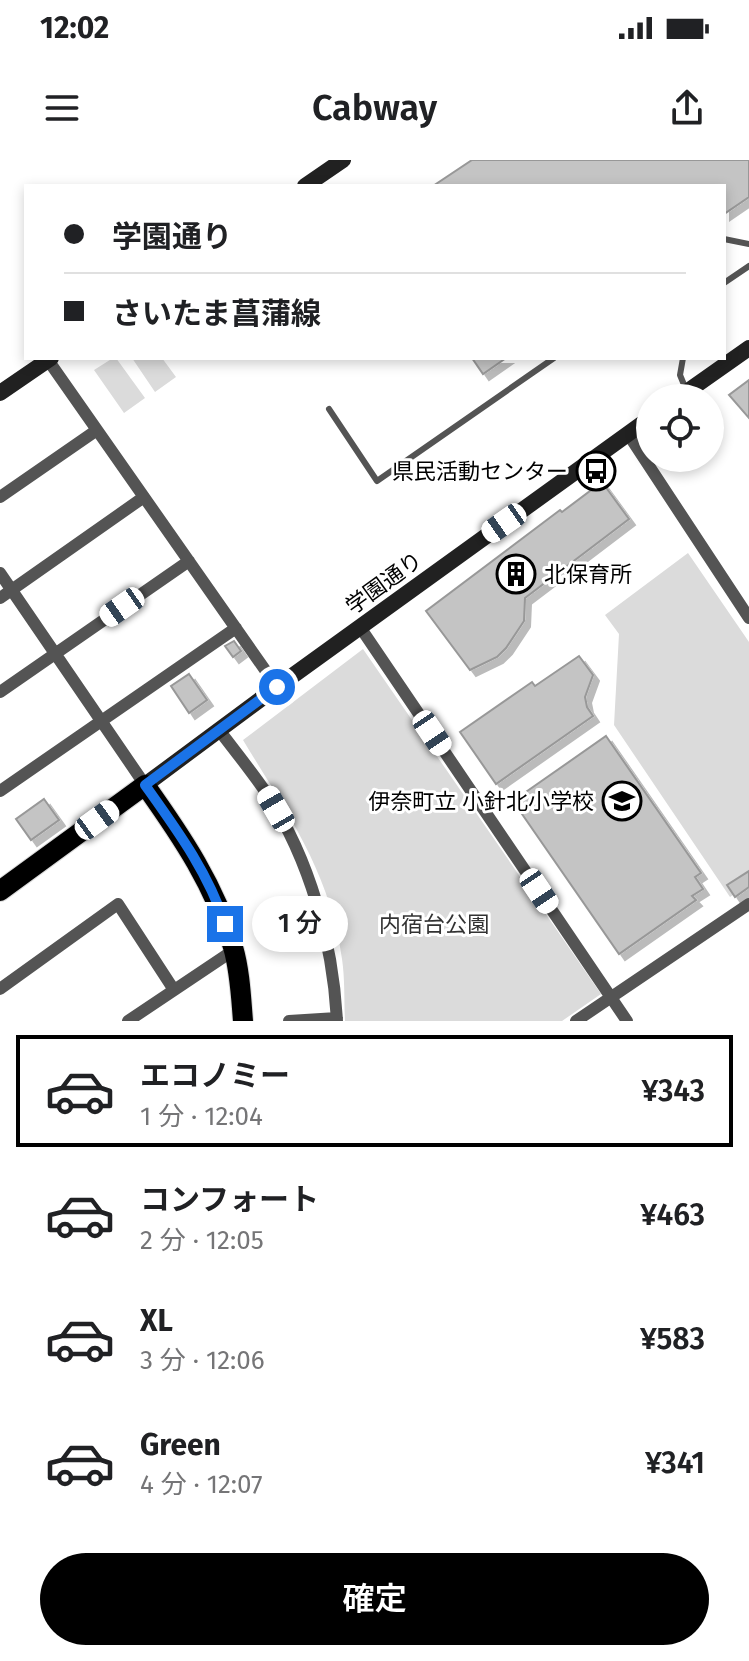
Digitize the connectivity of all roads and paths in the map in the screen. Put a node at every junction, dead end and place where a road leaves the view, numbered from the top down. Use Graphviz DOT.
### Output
graph roads {
  1 [pos="343,160"];
  2 [pos="308,184"];
  3 [pos="726,239"];
  4 [pos="749,244"];
  5 [pos="749,266"];
  6 [pos="726,282"];
  7 [pos="747,353"];
  8 [pos="49,360"];
  9 [pos="51,360"];
  10 [pos="551,360"];
  11 [pos="683,360"];
  12 [pos="681,384"];
  13 [pos="699,384"];
  14 [pos="0,393"];
  15 [pos="329,409"];
  16 [pos="636,428"];
  17 [pos="97,430"];
  18 [pos="628,434"];
  19 [pos="0,497"];
  20 [pos="144,497"];
  21 [pos="189,561"];
  22 [pos="0,573"];
  23 [pos="12,590"];
  24 [pos="0,598"];
  25 [pos="749,618"];
  26 [pos="360,627"];
  27 [pos="236,628"];
  28 [pos="55,654"];
  29 [pos="277,687"];
  30 [pos="0,692"];
  31 [pos="101,721"];
  32 [pos="219,730"];
  33 [pos="145,785"];
  34 [pos="0,791"];
  35 [pos="0,891"];
  36 [pos="749,904"];
  37 [pos="234,950"];
  38 [pos="0,989"];
  39 [pos="174,990"];
  40 [pos="611,997"];
  41 [pos="337,1019"];
  42 [pos="128,1021"];
  43 [pos="243,1021"];
  44 [pos="289,1021"];
  45 [pos="576,1021"];
  46 [pos="627,1021"];
  1 -- 2 [label="street"];
  3 -- 4 [label="lane"];
  5 -- 6 [label="lane"];
  7 -- 13 [label="street"];
  8 -- 14 [label="street"];
  9 -- 17 [label="street"];
  10 -- 15 [label="lane"];
  11 -- 12 [label="lane"];
  16 -- 18 [label="street, 学園通り"];
  17 -- 19 [label="street"];
  17 -- 20 [label="street"];
  18 -- 25 [label="street"];
  18 -- 26 [label="street, 学園通り"];
  20 -- 21 [label="street"];
  20 -- 23 [label="street"];
  21 -- 27 [label="street"];
  21 -- 28 [label="street"];
  22 -- 23 [label="street"];
  23 -- 24 [label="street"];
  23 -- 28 [label="street"];
  26 -- 29 [label="street, 学園通り"];
  26 -- 40 [label="street"];
  27 -- 29 [label="street"];
  27 -- 31 [label="street"];
  28 -- 30 [label="street"];
  28 -- 31 [label="street"];
  29 -- 32 [label="street, 学園通り"];
  31 -- 33 [label="street"];
  31 -- 34 [label="street"];
  32 -- 33 [label="street, 学園通り"];
  32 -- 41 [label="street"];
  33 -- 35 [label="main road"];
  33 -- 37 [label="main road"];
  36 -- 40 [label="street"];
  37 -- 39 [label="street"];
  37 -- 43 [label="main road"];
  38 -- 39 [label="street"];
  39 -- 42 [label="street"];
  40 -- 45 [label="street"];
  40 -- 46 [label="street"];
  41 -- 44 [label="street"];
}
